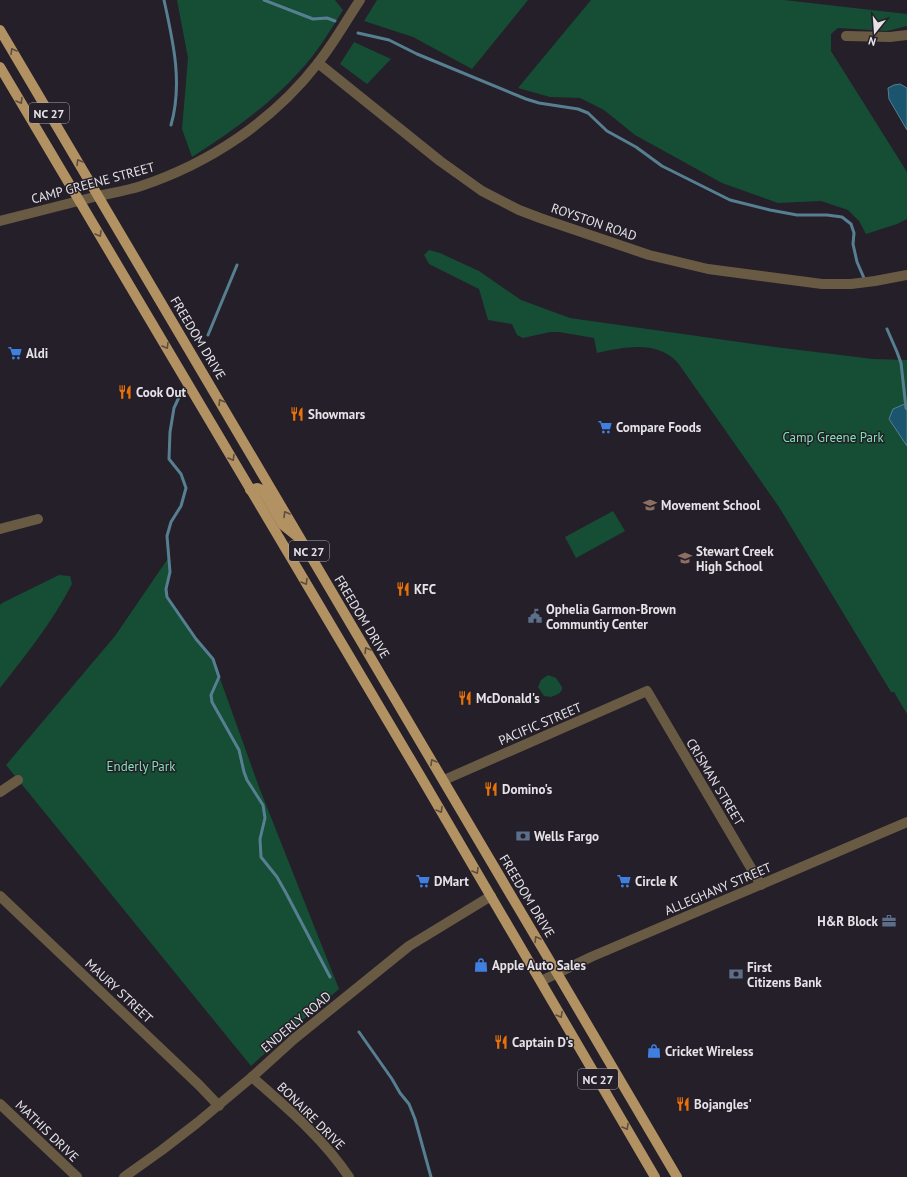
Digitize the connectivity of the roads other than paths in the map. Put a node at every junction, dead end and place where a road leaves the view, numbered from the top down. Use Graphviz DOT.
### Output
graph roads {
  1 [pos="360,0"];
  2 [pos="0,30"];
  3 [pos="907,35"];
  4 [pos="846,36"];
  5 [pos="318,63"];
  6 [pos="0,67"];
  7 [pos="99,196"];
  8 [pos="80,201"];
  9 [pos="0,221"];
  10 [pos="907,275"];
  11 [pos="250,490"];
  12 [pos="38,519"];
  13 [pos="0,529"];
  14 [pos="302,540"];
  15 [pos="647,692"];
  16 [pos="377,704"];
  17 [pos="18,780"];
  18 [pos="444,780"];
  19 [pos="0,792"];
  20 [pos="907,822"];
  21 [pos="761,885"];
  22 [pos="0,896"];
  23 [pos="491,896"];
  24 [pos="558,972"];
  25 [pos="541,981"];
  26 [pos="252,1077"];
  27 [pos="0,1104"];
  28 [pos="219,1106"];
  29 [pos="77,1177"];
  30 [pos="124,1177"];
  31 [pos="349,1177"];
  32 [pos="654,1177"];
  33 [pos="677,1177"];
  1 -- 5 [label="street, CAMP GREENE STREET"];
  7 -- 2 [label="main road, FREEDOM DRIVE / NC 27, one-way"];
  3 -- 4 [label="street"];
  5 -- 7 [label="street, CAMP GREENE STREET"];
  5 -- 10 [label="street, ROYSTON ROAD"];
  6 -- 8 [label="main road, NC 27, one-way"];
  7 -- 8 [label="street, CAMP GREENE STREET"];
  14 -- 7 [label="main road, FREEDOM DRIVE / NC 27, one-way"];
  8 -- 9 [label="street, CAMP GREENE STREET"];
  8 -- 11 [label="main road, NC 27, one-way"];
  11 -- 14 [label="main road"];
  11 -- 16 [label="main road, NC 27, one-way"];
  12 -- 13 [label="street"];
  18 -- 14 [label="main road, FREEDOM DRIVE / NC 27, one-way"];
  15 -- 18 [label="street, PACIFIC STREET"];
  15 -- 21 [label="street, CRISMAN STREET"];
  16 -- 18 [label="main road"];
  16 -- 23 [label="main road, NC 27, one-way"];
  17 -- 19 [label="street"];
  24 -- 18 [label="main road, FREEDOM DRIVE / NC 27, one-way"];
  20 -- 21 [label="street, ALLEGHANY STREET"];
  21 -- 24 [label="street, ALLEGHANY STREET"];
  22 -- 28 [label="street, MAURY STREET"];
  23 -- 25 [label="main road, NC 27"];
  23 -- 26 [label="street, ENDERLY ROAD"];
  24 -- 25 [label="street, ALLEGHANY STREET"];
  24 -- 33 [label="main road, FREEDOM DRIVE / NC 27"];
  25 -- 32 [label="main road, NC 27, one-way"];
  26 -- 28 [label="street, ENDERLY ROAD"];
  26 -- 31 [label="street, BONAIRE DRIVE"];
  27 -- 29 [label="street, MATHIS DRIVE"];
  28 -- 30 [label="street, ENDERLY ROAD"];
}
